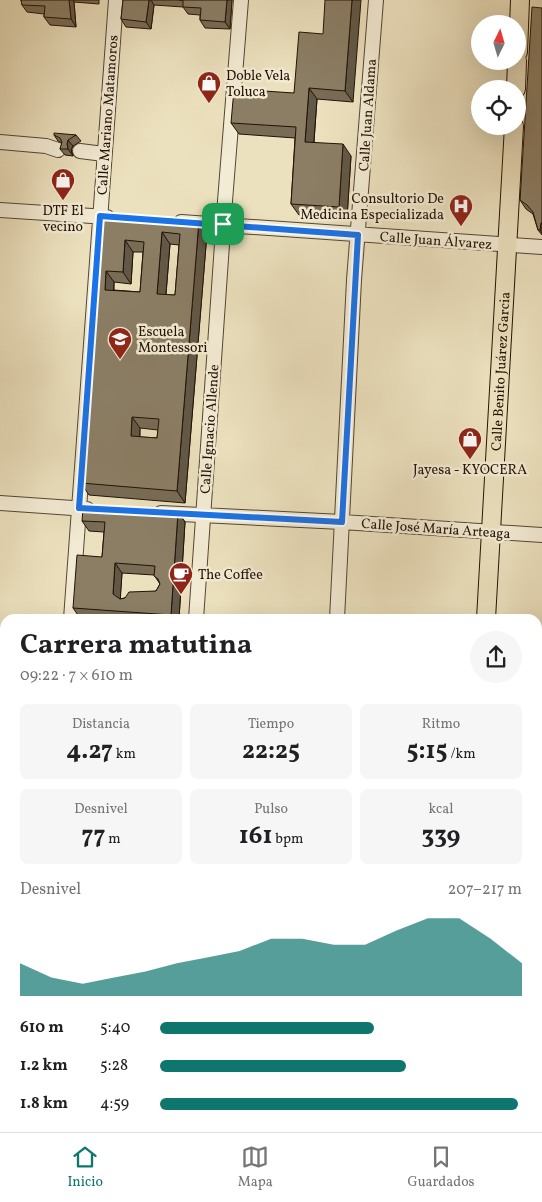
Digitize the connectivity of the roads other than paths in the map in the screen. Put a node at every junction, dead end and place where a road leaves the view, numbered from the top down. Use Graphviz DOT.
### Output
graph roads {
  1 [pos="116,0"];
  2 [pos="241,0"];
  3 [pos="376,0"];
  4 [pos="520,0"];
  5 [pos="519,15"];
  6 [pos="513,135"];
  7 [pos="0,142"];
  8 [pos="58,150"];
  9 [pos="80,152"];
  10 [pos="104,154"];
  11 [pos="0,210"];
  12 [pos="100,216"];
  13 [pos="119,217"];
  14 [pos="166,221"];
  15 [pos="223,224"];
  16 [pos="358,235"];
  17 [pos="507,244"];
  18 [pos="542,247"];
  19 [pos="0,503"];
  20 [pos="79,508"];
  21 [pos="98,510"];
  22 [pos="146,512"];
  23 [pos="203,515"];
  24 [pos="342,522"];
  25 [pos="491,532"];
  26 [pos="542,535"];
  27 [pos="72,614"];
  28 [pos="196,614"];
  29 [pos="337,614"];
  30 [pos="486,614"];
  1 -- 10 [label="street, Calle Mariano Matamoros"];
  2 -- 15 [label="street, Calle Ignacio Allende"];
  3 -- 16 [label="street, Calle Juan Aldama"];
  4 -- 5 [label="main road"];
  6 -- 17 [label="main road, Calle Benito Juárez Garcia"];
  7 -- 8 [label="street"];
  9 -- 10 [label="street"];
  10 -- 12 [label="street, Calle Mariano Matamoros"];
  11 -- 12 [label="street"];
  12 -- 13 [label="street"];
  12 -- 20 [label="street, Calle Mariano Matamoros"];
  14 -- 15 [label="street, Calle Juan Álvarez"];
  15 -- 16 [label="street, Calle Juan Álvarez"];
  15 -- 23 [label="street, Calle Ignacio Allende"];
  16 -- 17 [label="street, Calle Juan Álvarez"];
  16 -- 24 [label="street, Calle Juan Aldama"];
  17 -- 18 [label="street, Calle Juan Álvarez"];
  17 -- 25 [label="main road, Calle Benito Juárez Garcia"];
  19 -- 20 [label="street"];
  20 -- 21 [label="street"];
  20 -- 27 [label="street, Calle Mariano Matamoros"];
  22 -- 23 [label="street, Calle José María Arteaga"];
  23 -- 24 [label="street, Calle José María Arteaga"];
  23 -- 28 [label="street, Calle Ignacio Allende"];
  24 -- 25 [label="street, Calle José María Arteaga"];
  24 -- 29 [label="street, Calle Juan Aldama"];
  25 -- 26 [label="street, Calle José María Arteaga"];
  25 -- 30 [label="main road, Calle Benito Juárez Garcia"];
}
